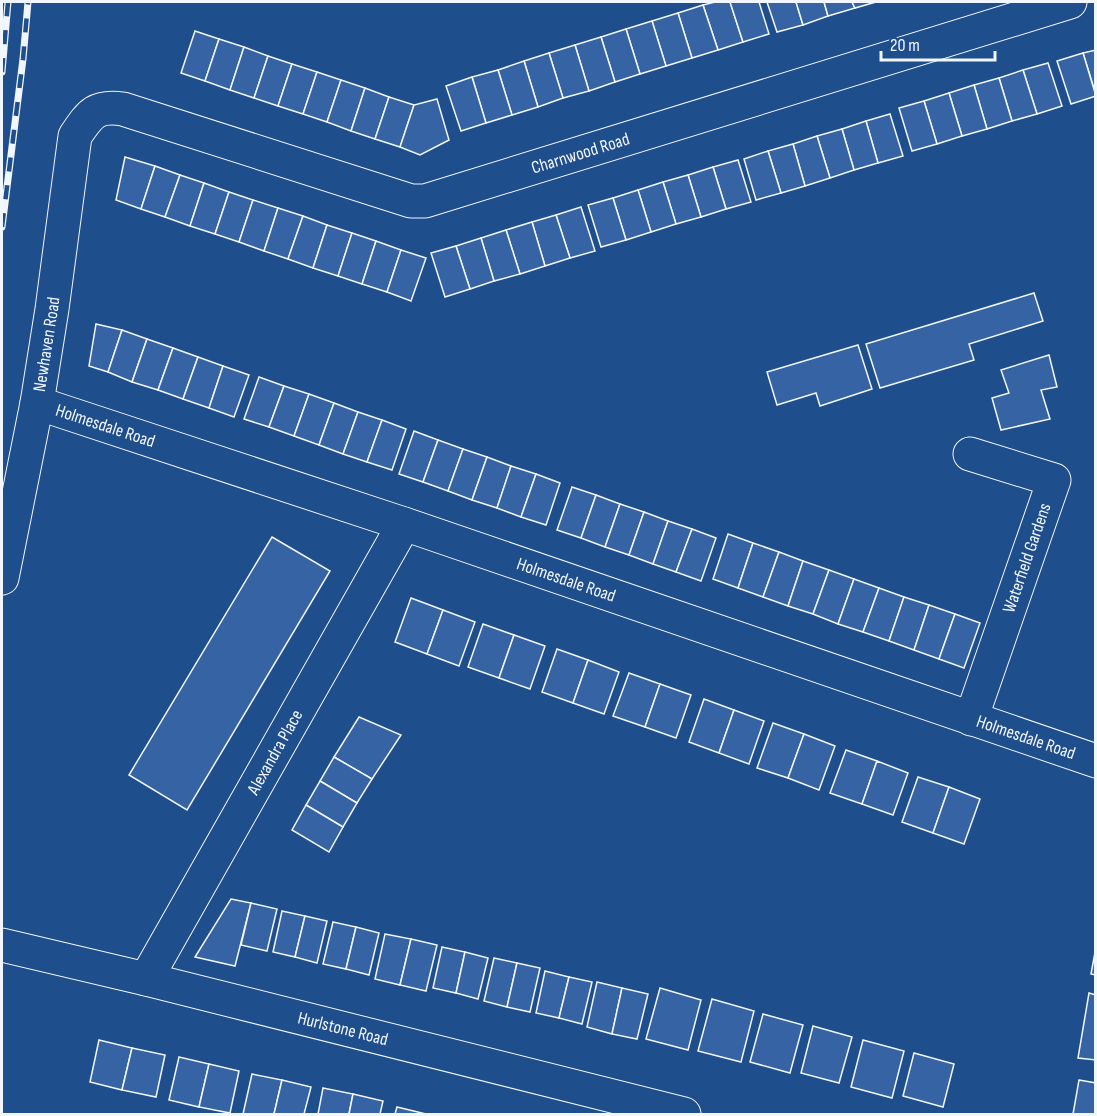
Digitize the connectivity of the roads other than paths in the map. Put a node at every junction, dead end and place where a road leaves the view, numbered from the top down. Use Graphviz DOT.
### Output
graph roads {
  1 [pos="1070,2"];
  2 [pos="90,113"];
  3 [pos="36,403"];
  4 [pos="970,454"];
  5 [pos="404,524"];
  6 [pos="2,578"];
  7 [pos="971,719"];
  8 [pos="1095,761"];
  9 [pos="2,945"];
  10 [pos="146,979"];
  11 [pos="634,1108"];
  12 [pos="684,1114"];
  1 -- 2 [label="street, Charnwood Road"];
  2 -- 3 [label="street, Newhaven Road"];
  3 -- 5 [label="street, Holmesdale Road"];
  3 -- 6 [label="street, Newhaven Road"];
  4 -- 7 [label="street, Waterfield Gardens"];
  5 -- 7 [label="street, Holmesdale Road"];
  5 -- 10 [label="street, Alexandra Place"];
  7 -- 8 [label="street, Holmesdale Road"];
  9 -- 10 [label="street, Hurlstone Road"];
  10 -- 11 [label="street, Hurlstone Road"];
  11 -- 12 [label="street, Hurlstone Road"];
}
